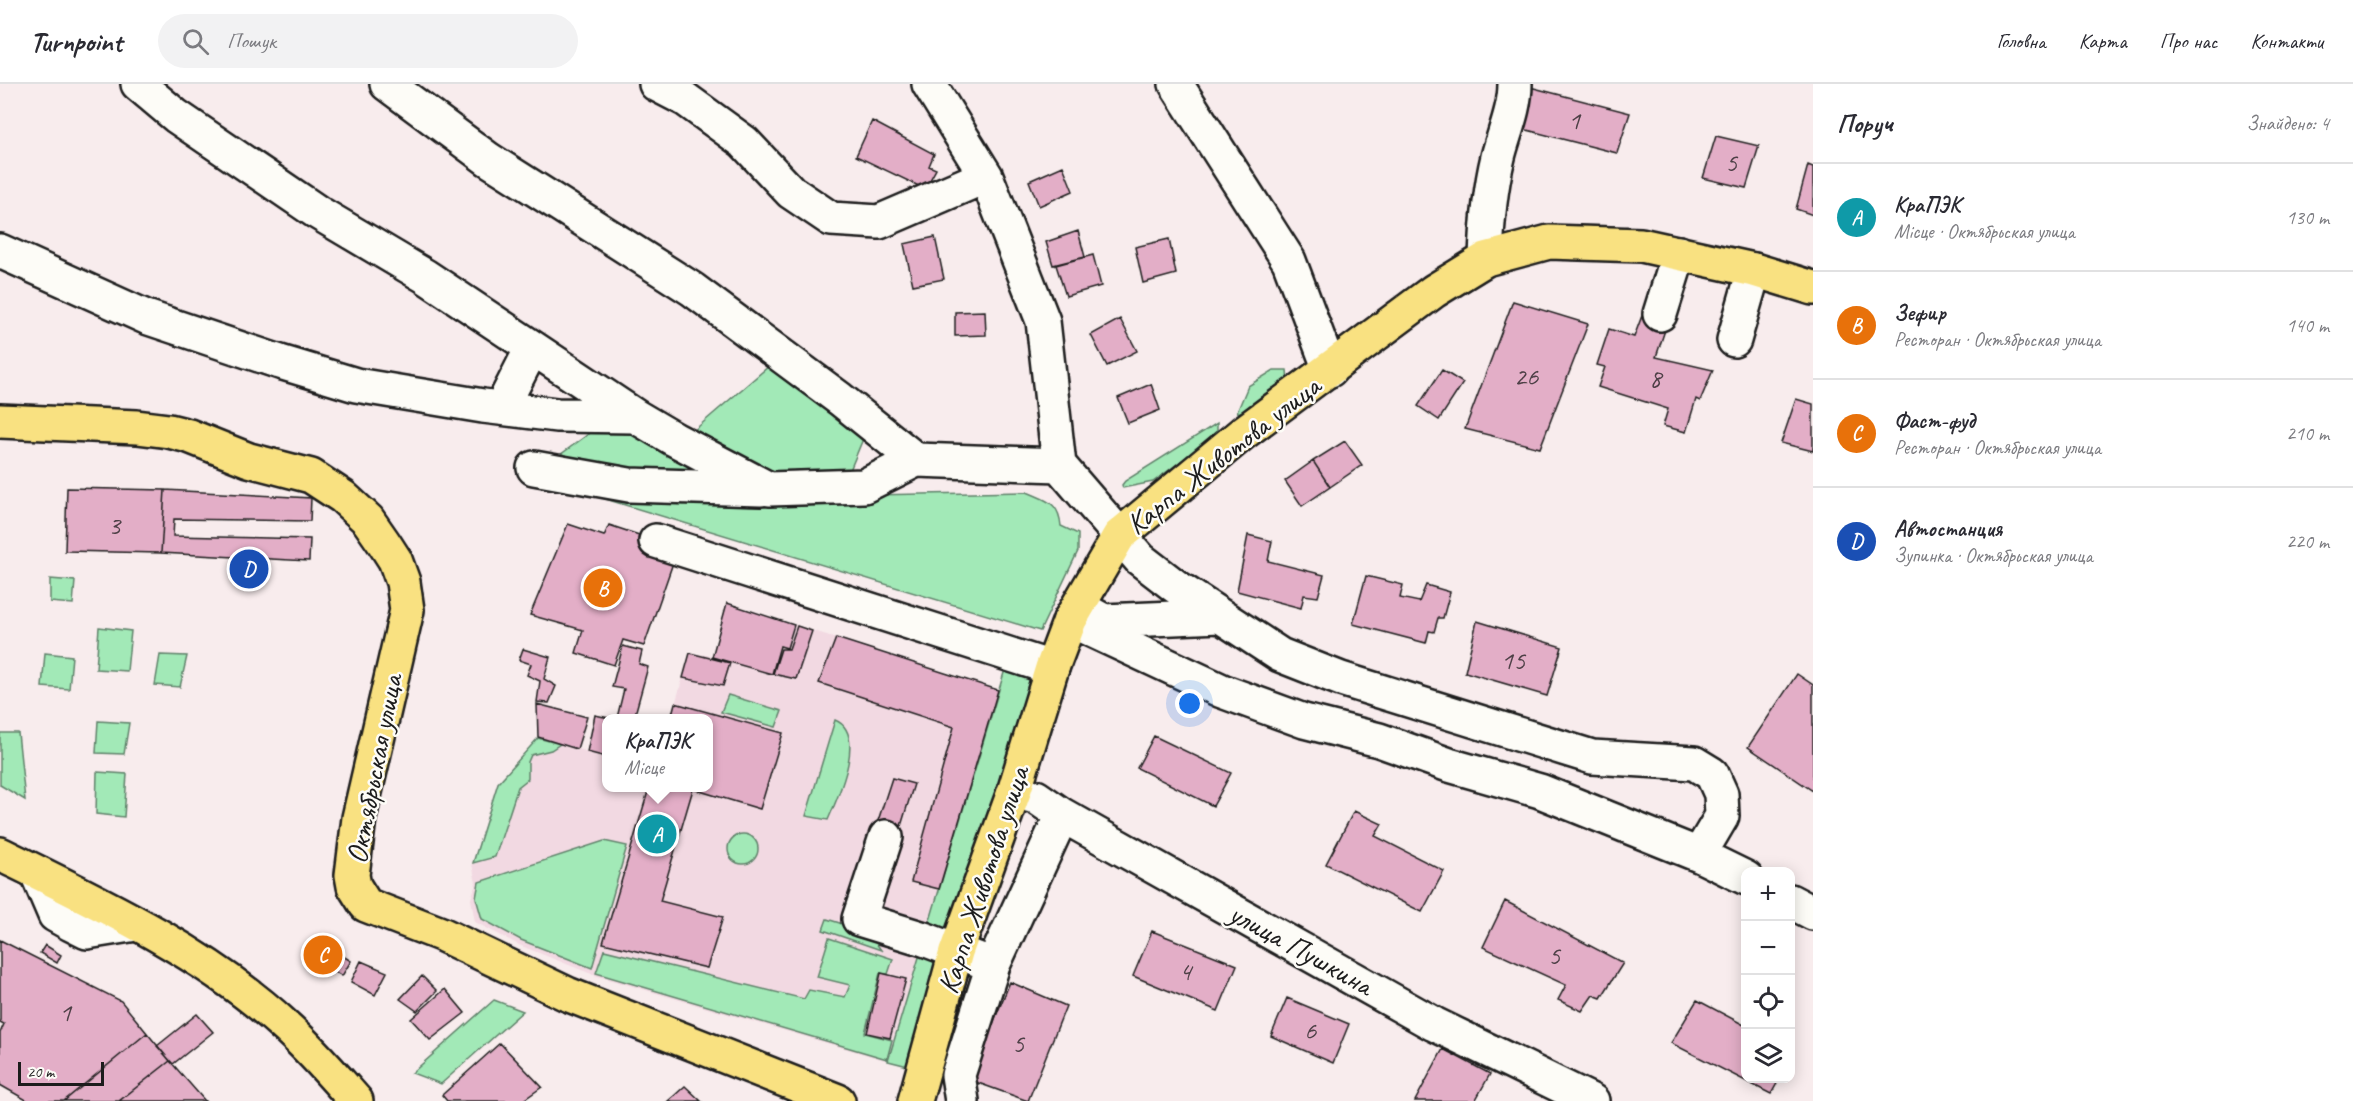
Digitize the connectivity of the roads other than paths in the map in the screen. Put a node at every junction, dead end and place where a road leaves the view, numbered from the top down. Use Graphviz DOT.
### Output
graph roads {
  1 [pos="138,84"];
  2 [pos="387,84"];
  3 [pos="656,84"];
  4 [pos="929,84"];
  5 [pos="1176,84"];
  6 [pos="1515,84"];
  7 [pos="986,176"];
  8 [pos="0,251"];
  9 [pos="1678,253"];
  10 [pos="1486,259"];
  11 [pos="1754,270"];
  12 [pos="1813,288"];
  13 [pos="1660,314"];
  14 [pos="1734,340"];
  15 [pos="532,348"];
  16 [pos="1330,370"];
  17 [pos="502,407"];
  18 [pos="635,416"];
  19 [pos="0,421"];
  20 [pos="916,460"];
  21 [pos="1059,465"];
  22 [pos="534,468"];
  23 [pos="769,489"];
  24 [pos="1119,536"];
  25 [pos="656,541"];
  26 [pos="1074,614"];
  27 [pos="1220,616"];
  28 [pos="1052,668"];
  29 [pos="1014,792"];
  30 [pos="1062,815"];
  31 [pos="886,837"];
  32 [pos="0,854"];
  33 [pos="1699,855"];
  34 [pos="1741,876"];
  35 [pos="1795,903"];
  36 [pos="1813,913"];
  37 [pos="956,952"];
  38 [pos="993,965"];
  39 [pos="356,1101"];
  40 [pos="838,1101"];
  41 [pos="915,1101"];
  42 [pos="962,1101"];
  43 [pos="1592,1101"];
  1 -- 15 [label="street"];
  2 -- 20 [label="street"];
  3 -- 7 [label="street"];
  4 -- 7 [label="street"];
  5 -- 16 [label="street"];
  6 -- 10 [label="street"];
  7 -- 21 [label="street"];
  8 -- 17 [label="street"];
  9 -- 10 [label="main road, Карпа Животова улица"];
  9 -- 11 [label="main road, Карпа Животова улица"];
  9 -- 13 [label="street"];
  10 -- 16 [label="main road, Карпа Животова улица"];
  11 -- 12 [label="main road, Карпа Животова улица"];
  11 -- 14 [label="street"];
  15 -- 17 [label="street"];
  15 -- 18 [label="street"];
  16 -- 24 [label="main road, Карпа Животова улица"];
  17 -- 18 [label="street"];
  18 -- 23 [label="street"];
  19 -- 40 [label="main road, Октябрьская улица"];
  20 -- 21 [label="street"];
  20 -- 23 [label="street"];
  21 -- 24 [label="street"];
  22 -- 23 [label="street"];
  24 -- 26 [label="main road, Карпа Животова улица"];
  24 -- 27 [label="street"];
  25 -- 28 [label="street"];
  26 -- 27 [label="street"];
  26 -- 28 [label="main road, Карпа Животова улица"];
  26 -- 33 [label="street"];
  27 -- 33 [label="street"];
  28 -- 29 [label="main road, Карпа Животова улица"];
  29 -- 30 [label="street, улица Пушкина"];
  29 -- 37 [label="main road, Карпа Животова улица"];
  30 -- 38 [label="street"];
  30 -- 43 [label="street, улица Пушкина"];
  31 -- 37 [label="street"];
  32 -- 39 [label="main road"];
  33 -- 34 [label="street"];
  35 -- 36 [label="street"];
  37 -- 38 [label="street"];
  37 -- 41 [label="main road, Карпа Животова улица"];
  38 -- 42 [label="street"];
}
